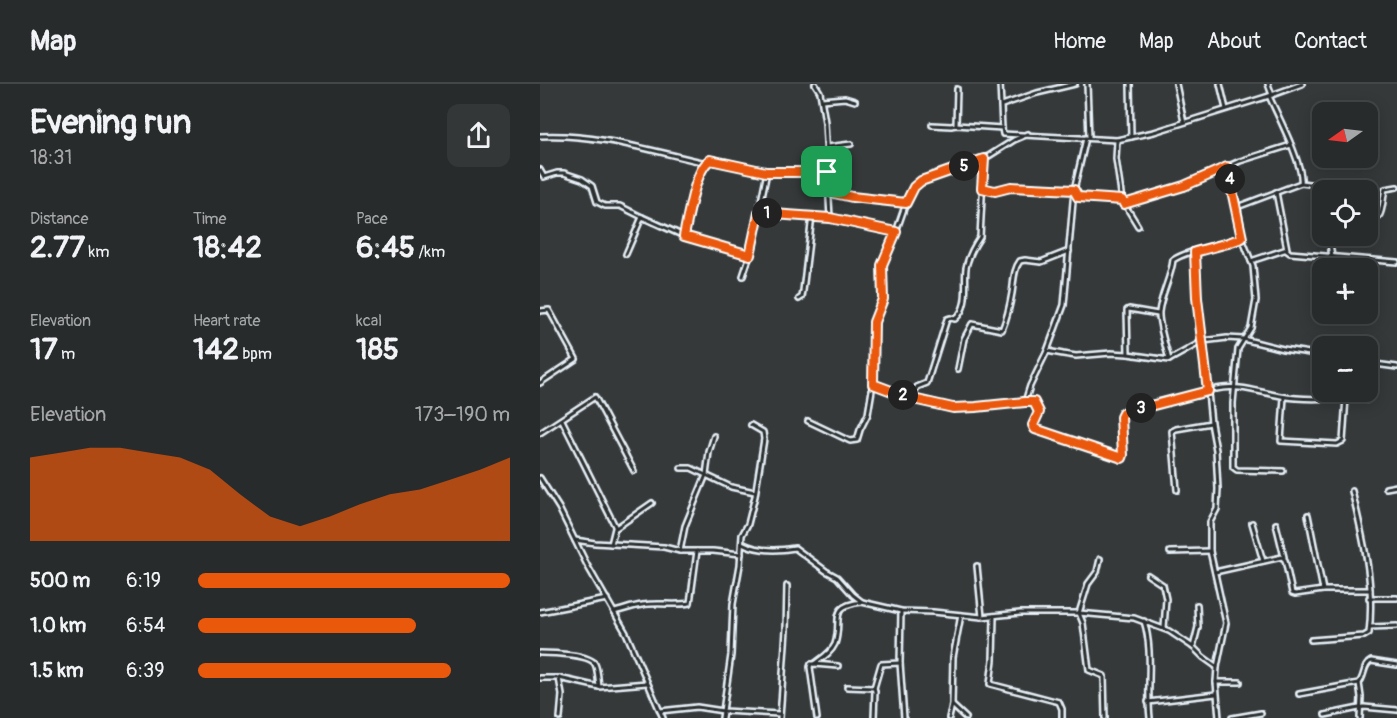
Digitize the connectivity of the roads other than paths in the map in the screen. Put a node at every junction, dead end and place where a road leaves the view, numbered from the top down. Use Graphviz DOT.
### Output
graph roads {
  1 [pos="815,84"];
  2 [pos="1000,84"];
  3 [pos="1075,84"];
  4 [pos="1088,84"];
  5 [pos="1130,84"];
  6 [pos="1176,84"];
  7 [pos="1220,84"];
  8 [pos="1269,84"];
  9 [pos="1302,84"];
  10 [pos="957,89"];
  11 [pos="1270,96"];
  12 [pos="822,100"];
  13 [pos="855,101"];
  14 [pos="1002,105"];
  15 [pos="1226,109"];
  16 [pos="1184,122"];
  17 [pos="932,125"];
  18 [pos="956,125"];
  19 [pos="1002,128"];
  20 [pos="1028,134"];
  21 [pos="540,136"];
  22 [pos="1131,137"];
  23 [pos="1088,138"];
  24 [pos="1117,140"];
  25 [pos="851,144"];
  26 [pos="1291,145"];
  27 [pos="827,147"];
  28 [pos="984,159"];
  29 [pos="706,163"];
  30 [pos="1227,167"];
  31 [pos="540,170"];
  32 [pos="766,172"];
  33 [pos="827,172"];
  34 [pos="1301,183"];
  35 [pos="1312,184"];
  36 [pos="1397,187"];
  37 [pos="982,188"];
  38 [pos="1074,190"];
  39 [pos="829,192"];
  40 [pos="1276,192"];
  41 [pos="1123,202"];
  42 [pos="906,203"];
  43 [pos="1237,207"];
  44 [pos="759,213"];
  45 [pos="812,216"];
  46 [pos="1378,216"];
  47 [pos="642,218"];
  48 [pos="830,218"];
  49 [pos="1138,226"];
  50 [pos="896,232"];
  51 [pos="684,236"];
  52 [pos="1242,238"];
  53 [pos="1330,246"];
  54 [pos="1286,250"];
  55 [pos="1069,251"];
  56 [pos="1195,252"];
  57 [pos="626,254"];
  58 [pos="750,255"];
  59 [pos="1332,257"];
  60 [pos="1251,261"];
  61 [pos="1397,262"];
  62 [pos="743,276"];
  63 [pos="800,298"];
  64 [pos="540,311"];
  65 [pos="1158,314"];
  66 [pos="1243,339"];
  67 [pos="1203,341"];
  68 [pos="1047,351"];
  69 [pos="1312,353"];
  70 [pos="1128,354"];
  71 [pos="1168,360"];
  72 [pos="1378,365"];
  73 [pos="1397,367"];
  74 [pos="958,369"];
  75 [pos="540,383"];
  76 [pos="873,384"];
  77 [pos="1235,386"];
  78 [pos="1216,388"];
  79 [pos="1208,391"];
  80 [pos="1284,397"];
  81 [pos="913,399"];
  82 [pos="1312,399"];
  83 [pos="1025,402"];
  84 [pos="1346,402"];
  85 [pos="562,420"];
  86 [pos="808,421"];
  87 [pos="1211,423"];
  88 [pos="751,425"];
  89 [pos="540,433"];
  90 [pos="714,436"];
  91 [pos="681,468"];
  92 [pos="634,471"];
  93 [pos="1283,471"];
  94 [pos="706,475"];
  95 [pos="540,478"];
  96 [pos="1397,486"];
  97 [pos="1386,488"];
  98 [pos="540,489"];
  99 [pos="546,489"];
  100 [pos="1177,490"];
  101 [pos="1352,491"];
  102 [pos="755,492"];
  103 [pos="652,503"];
  104 [pos="1308,516"];
  105 [pos="1252,523"];
  106 [pos="1276,524"];
  107 [pos="615,528"];
  108 [pos="575,540"];
  109 [pos="742,543"];
  110 [pos="611,544"];
  111 [pos="680,551"];
  112 [pos="697,551"];
  113 [pos="1210,551"];
  114 [pos="1170,552"];
  115 [pos="741,554"];
  116 [pos="1284,557"];
  117 [pos="1100,559"];
  118 [pos="1263,561"];
  119 [pos="977,566"];
  120 [pos="1215,572"];
  121 [pos="1148,575"];
  122 [pos="787,586"];
  123 [pos="1323,590"];
  124 [pos="1370,591"];
  125 [pos="1370,598"];
  126 [pos="1397,598"];
  127 [pos="607,599"];
  128 [pos="862,602"];
  129 [pos="1197,605"];
  130 [pos="901,611"];
  131 [pos="540,612"];
  132 [pos="614,612"];
  133 [pos="1079,613"];
  134 [pos="961,615"];
  135 [pos="994,616"];
  136 [pos="982,617"];
  137 [pos="1144,621"];
  138 [pos="1397,626"];
  139 [pos="1370,627"];
  140 [pos="1164,628"];
  141 [pos="1311,639"];
  142 [pos="1193,647"];
  143 [pos="540,653"];
  144 [pos="900,663"];
  145 [pos="814,664"];
  146 [pos="1397,665"];
  147 [pos="838,666"];
  148 [pos="1217,667"];
  149 [pos="540,678"];
  150 [pos="559,678"];
  151 [pos="1216,682"];
  152 [pos="1240,682"];
  153 [pos="1359,682"];
  154 [pos="647,683"];
  155 [pos="598,687"];
  156 [pos="847,687"];
  157 [pos="874,688"];
  158 [pos="1216,694"];
  159 [pos="1299,694"];
  160 [pos="1148,702"];
  161 [pos="952,705"];
  162 [pos="1361,708"];
  163 [pos="1397,710"];
  164 [pos="660,711"];
  165 [pos="723,711"];
  166 [pos="1261,713"];
  167 [pos="1325,715"];
  168 [pos="780,716"];
  169 [pos="560,718"];
  170 [pos="663,718"];
  171 [pos="722,718"];
  172 [pos="817,718"];
  173 [pos="874,718"];
  174 [pos="904,718"];
  175 [pos="949,718"];
  176 [pos="966,718"];
  177 [pos="1062,718"];
  178 [pos="1105,718"];
  179 [pos="1150,718"];
  180 [pos="1219,718"];
  181 [pos="1232,718"];
  182 [pos="1360,718"];
  1 -- 12 [label="street"];
  2 -- 14 [label="street"];
  3 -- 14 [label="street"];
  4 -- 23 [label="street"];
  5 -- 22 [label="street"];
  6 -- 16 [label="street"];
  7 -- 15 [label="street"];
  8 -- 11 [label="street"];
  9 -- 11 [label="street"];
  10 -- 18 [label="street"];
  11 -- 15 [label="street"];
  11 -- 26 [label="street"];
  12 -- 13 [label="street"];
  12 -- 27 [label="street"];
  14 -- 19 [label="street"];
  15 -- 16 [label="street"];
  16 -- 22 [label="street"];
  17 -- 18 [label="street"];
  18 -- 19 [label="street"];
  19 -- 20 [label="street"];
  20 -- 23 [label="street"];
  20 -- 28 [label="street"];
  21 -- 29 [label="street"];
  22 -- 24 [label="street"];
  23 -- 24 [label="street"];
  23 -- 38 [label="street"];
  24 -- 41 [label="street"];
  25 -- 27 [label="street"];
  26 -- 30 [label="street"];
  26 -- 34 [label="street"];
  27 -- 33 [label="street"];
  28 -- 37 [label="street"];
  28 -- 42 [label="street"];
  29 -- 32 [label="street"];
  29 -- 51 [label="street"];
  30 -- 41 [label="street"];
  30 -- 43 [label="street"];
  31 -- 47 [label="street"];
  32 -- 33 [label="street"];
  32 -- 44 [label="street"];
  33 -- 39 [label="street"];
  34 -- 35 [label="street"];
  34 -- 40 [label="street"];
  36 -- 46 [label="street"];
  37 -- 38 [label="street"];
  37 -- 81 [label="street"];
  38 -- 41 [label="street"];
  38 -- 55 [label="street"];
  39 -- 42 [label="street"];
  39 -- 48 [label="street"];
  40 -- 43 [label="street"];
  40 -- 54 [label="street"];
  41 -- 49 [label="street"];
  42 -- 50 [label="street"];
  43 -- 52 [label="street"];
  44 -- 45 [label="street"];
  44 -- 58 [label="street"];
  45 -- 48 [label="street"];
  45 -- 63 [label="street"];
  47 -- 51 [label="street"];
  47 -- 57 [label="street"];
  48 -- 50 [label="street"];
  50 -- 76 [label="street"];
  51 -- 58 [label="street"];
  52 -- 56 [label="street"];
  52 -- 60 [label="street"];
  53 -- 59 [label="street"];
  54 -- 59 [label="street"];
  54 -- 60 [label="street"];
  55 -- 68 [label="street"];
  55 -- 74 [label="street"];
  56 -- 65 [label="street"];
  56 -- 67 [label="street"];
  58 -- 62 [label="street"];
  59 -- 61 [label="street"];
  60 -- 66 [label="street"];
  64 -- 75 [label="street"];
  65 -- 70 [label="street"];
  65 -- 71 [label="street"];
  66 -- 67 [label="street"];
  66 -- 69 [label="street"];
  66 -- 77 [label="street"];
  67 -- 71 [label="street"];
  67 -- 79 [label="street"];
  68 -- 70 [label="street"];
  68 -- 83 [label="street"];
  70 -- 71 [label="street"];
  72 -- 73 [label="street"];
  76 -- 81 [label="street"];
  76 -- 86 [label="street"];
  77 -- 78 [label="street"];
  77 -- 80 [label="street"];
  77 -- 93 [label="street"];
  79 -- 83 [label="street"];
  79 -- 87 [label="street"];
  80 -- 82 [label="street"];
  80 -- 84 [label="street"];
  81 -- 83 [label="street"];
  85 -- 89 [label="street"];
  85 -- 92 [label="street"];
  85 -- 107 [label="street"];
  87 -- 100 [label="street"];
  87 -- 113 [label="street"];
  88 -- 102 [label="street"];
  90 -- 94 [label="street"];
  91 -- 94 [label="street"];
  94 -- 102 [label="street"];
  94 -- 111 [label="street"];
  95 -- 99 [label="street"];
  96 -- 97 [label="street"];
  98 -- 99 [label="street"];
  99 -- 108 [label="street"];
  101 -- 124 [label="street"];
  102 -- 109 [label="street"];
  103 -- 107 [label="street"];
  104 -- 123 [label="street"];
  105 -- 118 [label="street"];
  106 -- 116 [label="street"];
  107 -- 110 [label="street"];
  108 -- 110 [label="street"];
  108 -- 127 [label="street"];
  109 -- 115 [label="street"];
  109 -- 128 [label="street"];
  110 -- 111 [label="street"];
  111 -- 112 [label="street"];
  112 -- 115 [label="street"];
  112 -- 132 [label="street"];
  113 -- 114 [label="street"];
  113 -- 120 [label="street"];
  115 -- 165 [label="street"];
  116 -- 118 [label="street"];
  116 -- 123 [label="street"];
  117 -- 133 [label="street"];
  118 -- 120 [label="street"];
  119 -- 136 [label="street"];
  120 -- 148 [label="street"];
  121 -- 140 [label="street"];
  122 -- 168 [label="street"];
  123 -- 124 [label="street"];
  124 -- 125 [label="street"];
  125 -- 126 [label="street"];
  125 -- 139 [label="street"];
  127 -- 131 [label="street"];
  127 -- 132 [label="street"];
  128 -- 130 [label="street"];
  128 -- 145 [label="street"];
  129 -- 142 [label="street"];
  130 -- 134 [label="street"];
  130 -- 144 [label="street"];
  132 -- 154 [label="street"];
  133 -- 135 [label="street"];
  133 -- 137 [label="street"];
  133 -- 178 [label="street"];
  134 -- 136 [label="street"];
  134 -- 161 [label="street"];
  135 -- 136 [label="street"];
  135 -- 177 [label="street"];
  137 -- 140 [label="street"];
  137 -- 160 [label="street"];
  138 -- 139 [label="street"];
  139 -- 141 [label="street"];
  140 -- 142 [label="street"];
  142 -- 148 [label="street"];
  143 -- 155 [label="street"];
  144 -- 157 [label="street"];
  144 -- 174 [label="street"];
  145 -- 147 [label="street"];
  145 -- 172 [label="street"];
  146 -- 153 [label="street"];
  148 -- 151 [label="street"];
  149 -- 150 [label="street"];
  150 -- 155 [label="street"];
  150 -- 169 [label="street"];
  151 -- 152 [label="street"];
  151 -- 158 [label="street"];
  153 -- 159 [label="street"];
  153 -- 162 [label="street"];
  154 -- 155 [label="street"];
  154 -- 164 [label="street"];
  156 -- 157 [label="street"];
  157 -- 173 [label="street"];
  158 -- 160 [label="street"];
  158 -- 180 [label="street"];
  160 -- 179 [label="street"];
  161 -- 175 [label="street"];
  161 -- 176 [label="street"];
  162 -- 163 [label="street"];
  162 -- 167 [label="street"];
  162 -- 182 [label="street"];
  164 -- 165 [label="street"];
  164 -- 170 [label="street"];
  165 -- 168 [label="street"];
  165 -- 171 [label="street"];
  166 -- 181 [label="street"];
}
